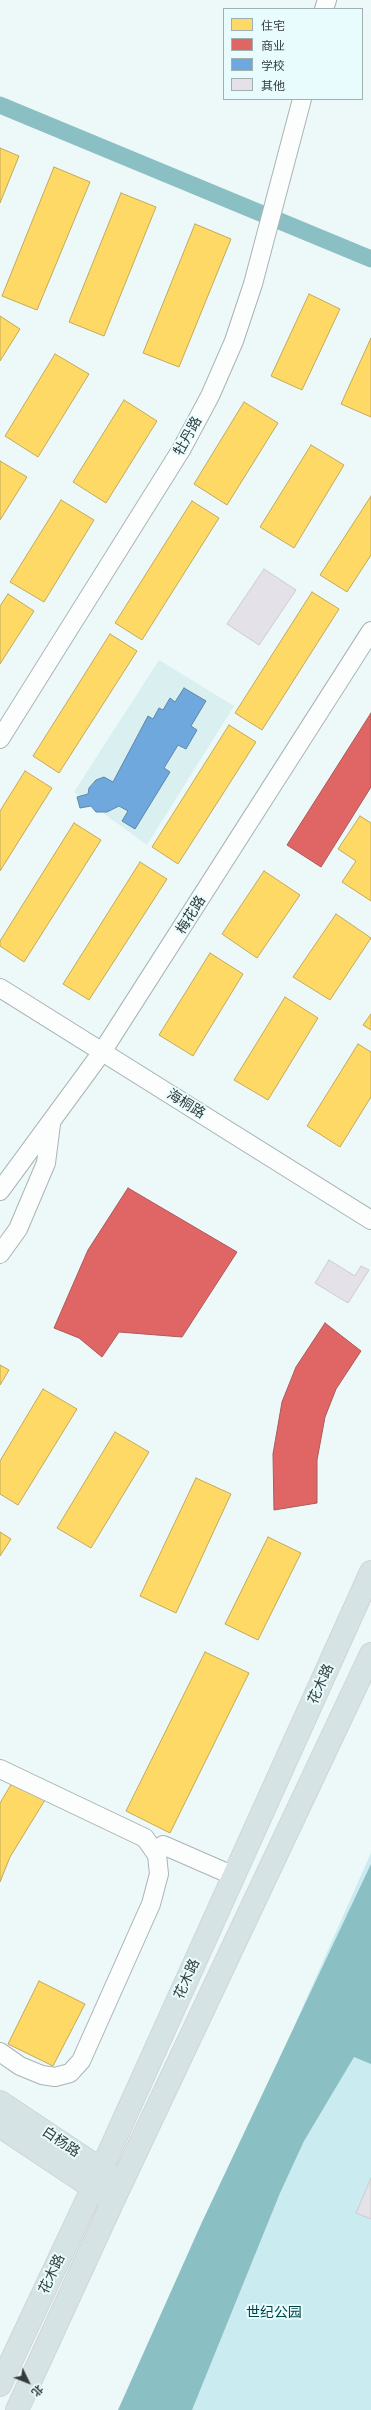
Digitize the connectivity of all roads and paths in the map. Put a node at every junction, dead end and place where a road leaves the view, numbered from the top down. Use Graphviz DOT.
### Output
graph roads {
  1 [pos="302,100"];
  2 [pos="371,631"];
  3 [pos="0,739"];
  4 [pos="0,988"];
  5 [pos="102,1052"];
  6 [pos="51,1124"];
  7 [pos="0,1191"];
  8 [pos="371,1220"];
  9 [pos="0,1254"];
  10 [pos="371,1572"];
  11 [pos="371,1654"];
  12 [pos="0,1769"];
  13 [pos="157,1855"];
  14 [pos="234,1876"];
  15 [pos="0,2052"];
  16 [pos="0,2102"];
  17 [pos="0,2126"];
  18 [pos="97,2179"];
  19 [pos="117,2192"];
  20 [pos="0,2385"];
  21 [pos="18,2410"];
  1 -- 3 [label="street, 牡丹路"];
  2 -- 5 [label="street, 梅花路"];
  4 -- 5 [label="street, 海桐路"];
  5 -- 6 [label="street, 梅花路"];
  5 -- 8 [label="street, 海桐路"];
  6 -- 7 [label="street, 梅花路"];
  6 -- 9 [label="street"];
  10 -- 14 [label="main road, 花木路"];
  11 -- 19 [label="main road, 花木路"];
  12 -- 13 [label="street"];
  13 -- 14 [label="street"];
  13 -- 15 [label="street"];
  14 -- 18 [label="main road, 花木路"];
  16 -- 18 [label="main road, 白杨路"];
  17 -- 18 [label="main road, 白杨路"];
  18 -- 19 [label="main road, 白杨路"];
  18 -- 20 [label="main road, 花木路"];
  19 -- 21 [label="main road, 花木路"];
}
